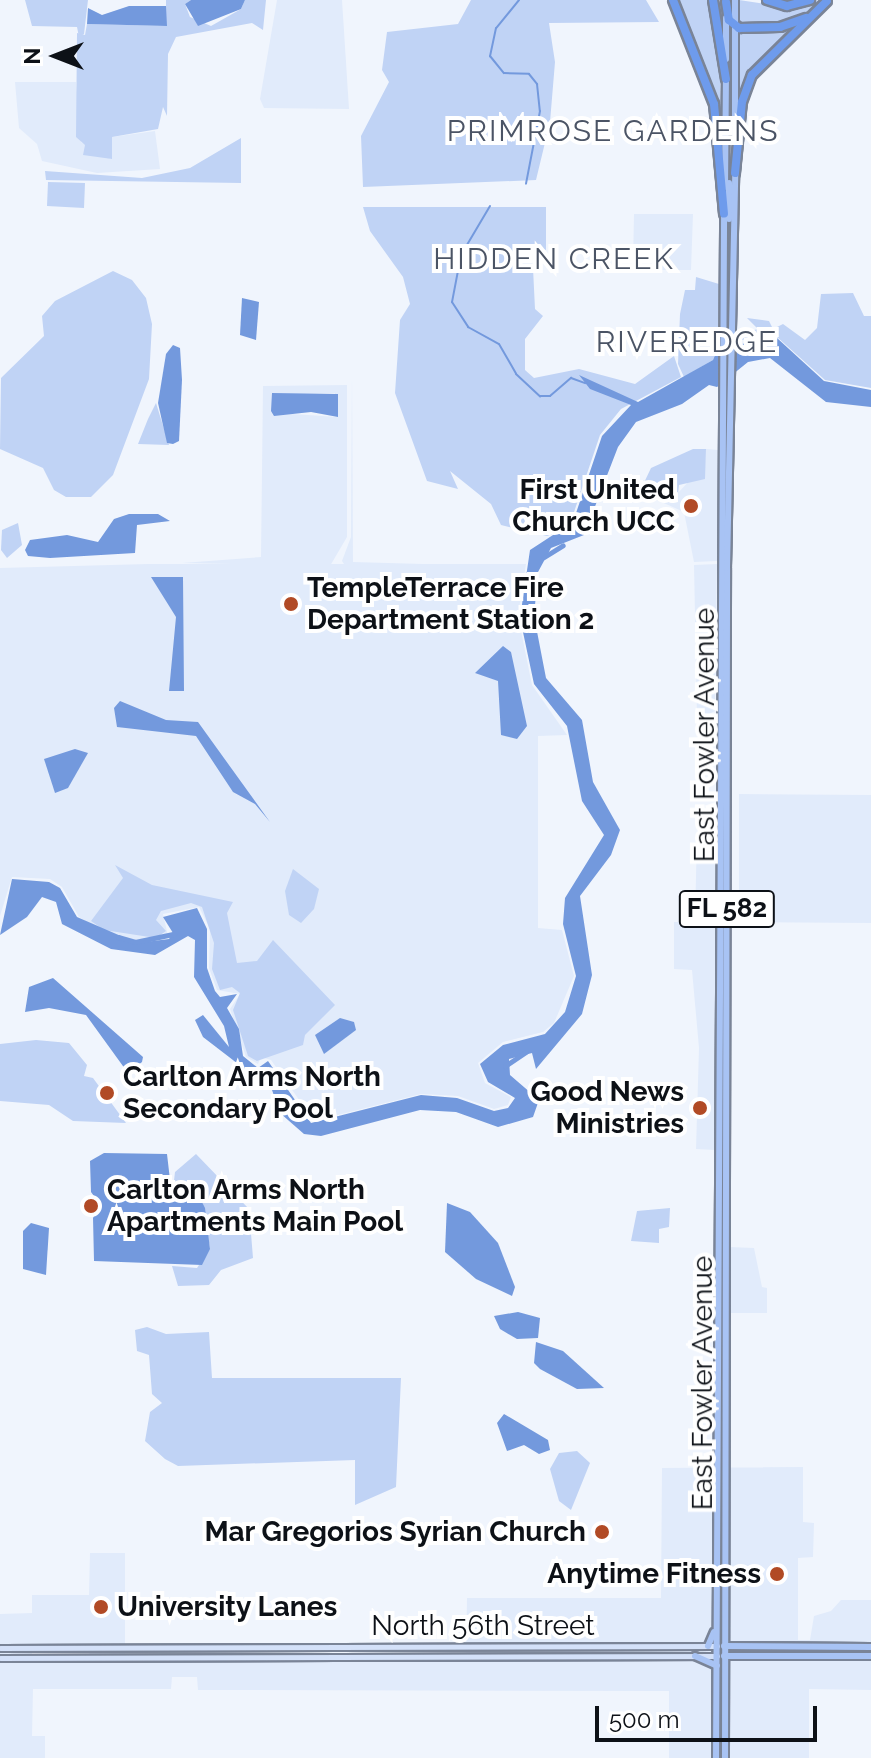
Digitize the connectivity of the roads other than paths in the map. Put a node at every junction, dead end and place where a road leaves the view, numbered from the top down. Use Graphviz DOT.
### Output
graph roads {
  1 [pos="673,0"];
  2 [pos="713,0"];
  3 [pos="767,0"];
  4 [pos="810,0"];
  5 [pos="729,1"];
  6 [pos="828,1"];
  7 [pos="735,26"];
  8 [pos="726,79"];
  9 [pos="726,108"];
  10 [pos="735,173"];
  11 [pos="724,214"];
  12 [pos="734,272"];
  13 [pos="717,1221"];
  14 [pos="725,1286"];
  15 [pos="717,1509"];
  16 [pos="725,1555"];
  17 [pos="719,1644"];
  18 [pos="871,1647"];
  19 [pos="0,1648"];
  20 [pos="115,1648"];
  21 [pos="148,1648"];
  22 [pos="695,1656"];
  23 [pos="717,1656"];
  24 [pos="725,1656"];
  25 [pos="736,1656"];
  26 [pos="871,1656"];
  27 [pos="115,1657"];
  28 [pos="128,1657"];
  29 [pos="0,1658"];
  30 [pos="717,1666"];
  31 [pos="725,1678"];
  32 [pos="721,1758"];
  1 -- 11 [label="highway"];
  2 -- 8 [label="highway"];
  3 -- 4 [label="highway"];
  5 -- 7 [label="highway"];
  5 -- 8 [label="main road, East Fowler Avenue / FL 582"];
  6 -- 7 [label="highway"];
  6 -- 10 [label="highway"];
  7 -- 10 [label="main road, East Fowler Avenue / FL 582"];
  8 -- 9 [label="main road, East Fowler Avenue / FL 582"];
  9 -- 11 [label="main road, East Fowler Avenue / FL 582"];
  9 -- 12 [label="main road"];
  10 -- 12 [label="main road, East Fowler Avenue / FL 582"];
  11 -- 13 [label="main road, East Fowler Avenue / FL 582"];
  12 -- 14 [label="main road, East Fowler Avenue / FL 582"];
  13 -- 14 [label="main road"];
  13 -- 15 [label="main road, East Fowler Avenue / FL 582"];
  14 -- 16 [label="main road, East Fowler Avenue / FL 582"];
  15 -- 16 [label="main road"];
  15 -- 17 [label="main road, East Fowler Avenue / FL 582"];
  16 -- 17 [label="main road, East Fowler Avenue / FL 582"];
  17 -- 18 [label="main road"];
  17 -- 21 [label="main road, North 56th Street"];
  17 -- 23 [label="main road, East Fowler Avenue / FL 582"];
  17 -- 24 [label="main road, East Fowler Avenue / FL 582"];
  19 -- 20 [label="main road, North 56th Street"];
  20 -- 21 [label="main road, North 56th Street"];
  20 -- 27 [label="main road"];
  21 -- 28 [label="main road"];
  22 -- 23 [label="main road, North 56th Street"];
  22 -- 28 [label="main road, North 56th Street"];
  22 -- 30 [label="main road"];
  23 -- 24 [label="main road, North 56th Street"];
  23 -- 30 [label="main road, East Fowler Avenue / FL 582"];
  24 -- 25 [label="main road, North 56th Street"];
  24 -- 31 [label="main road, East Fowler Avenue / FL 582"];
  25 -- 26 [label="main road, North 56th Street"];
  25 -- 31 [label="main road"];
  27 -- 28 [label="main road, North 56th Street"];
  27 -- 29 [label="main road, North 56th Street"];
  30 -- 32 [label="main road, East Fowler Avenue / FL 582"];
  31 -- 32 [label="main road, East Fowler Avenue / FL 582"];
}
